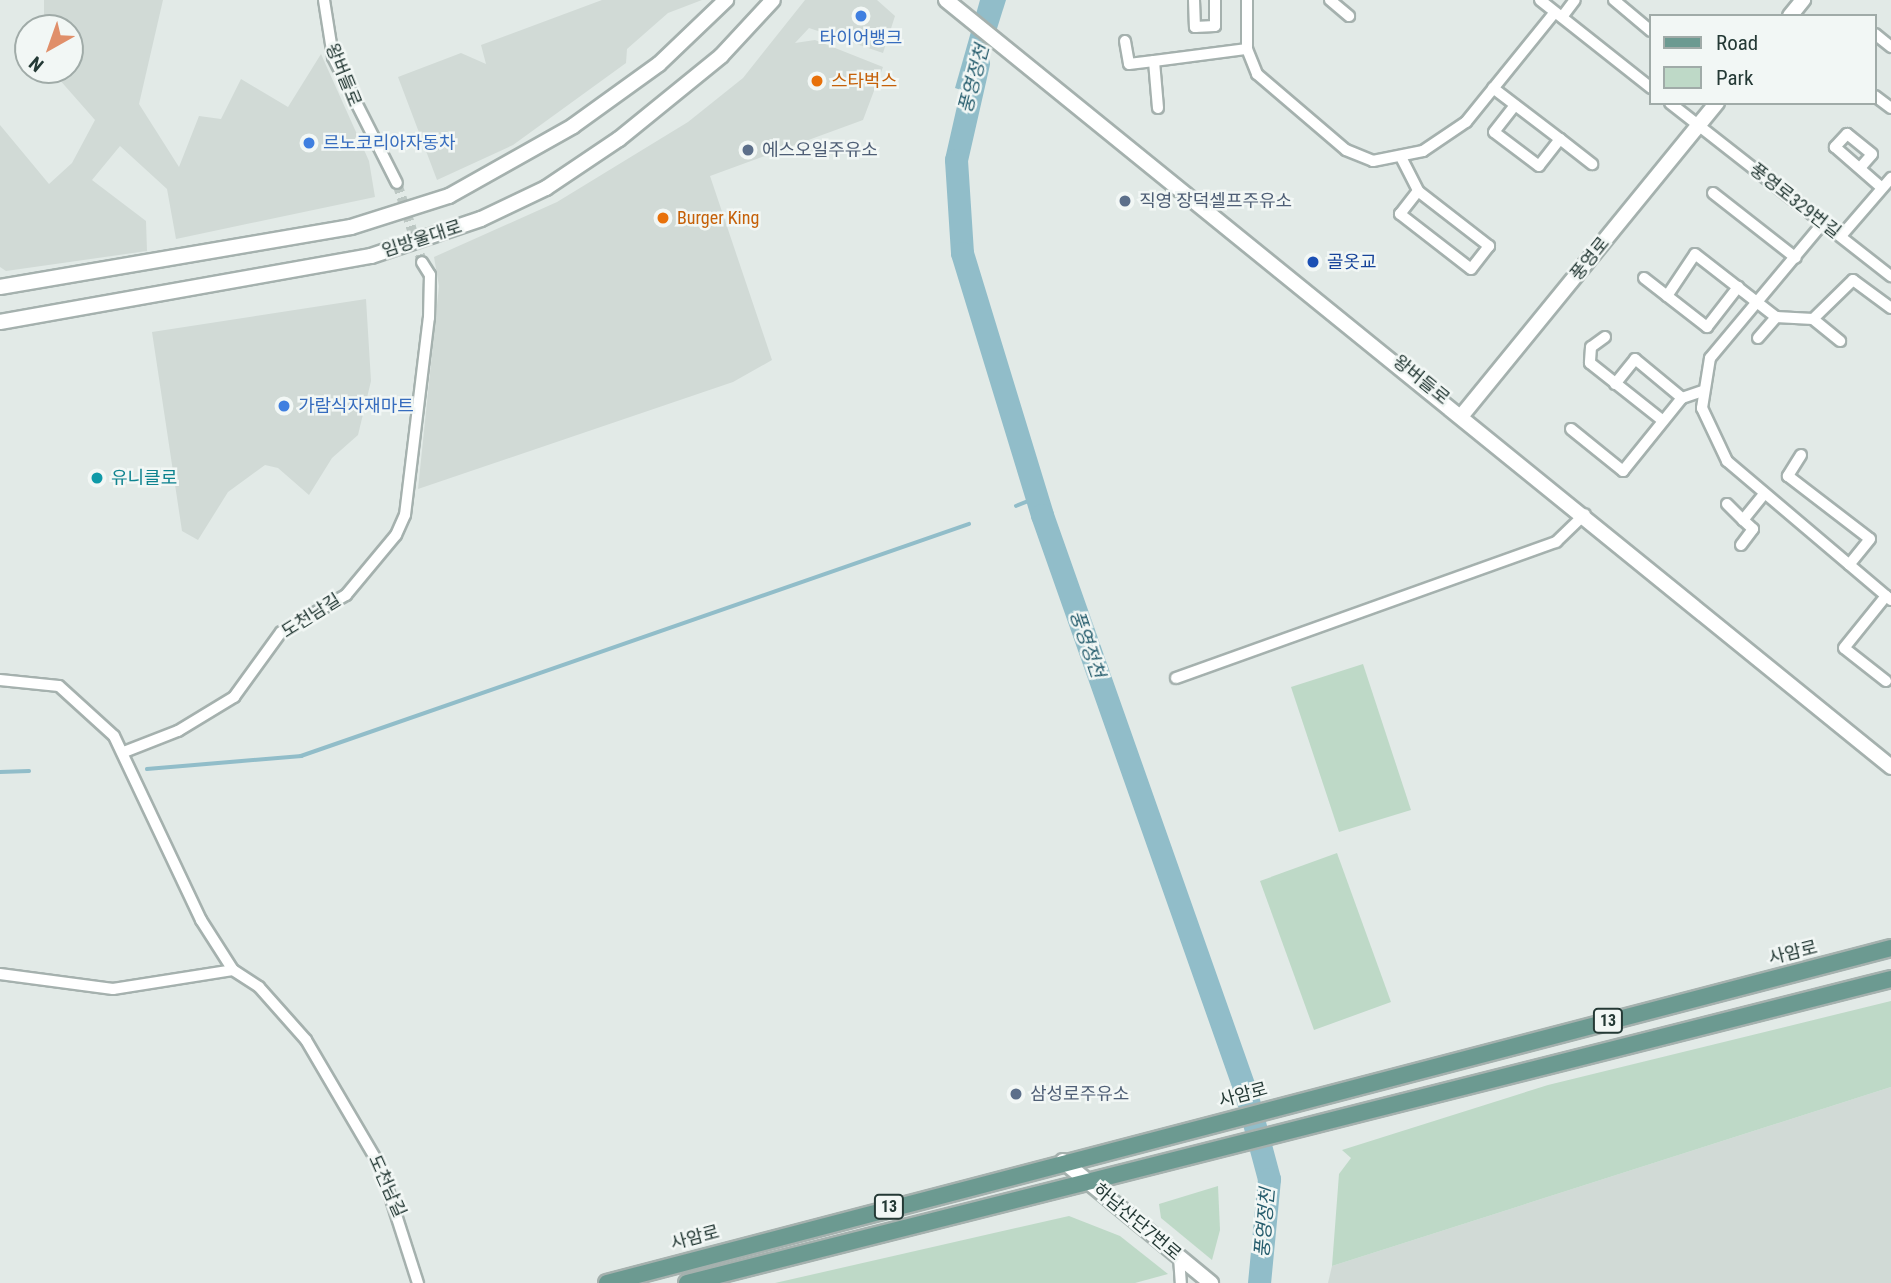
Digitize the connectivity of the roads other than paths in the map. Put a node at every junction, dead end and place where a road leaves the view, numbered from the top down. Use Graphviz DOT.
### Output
graph roads {
  1 [pos="324,0"];
  2 [pos="726,0"];
  3 [pos="773,0"];
  4 [pos="946,0"];
  5 [pos="1194,0"];
  6 [pos="1215,0"];
  7 [pos="1247,0"];
  8 [pos="1330,0"];
  9 [pos="1540,0"];
  10 [pos="1575,0"];
  11 [pos="1614,0"];
  12 [pos="1803,0"];
  13 [pos="1792,14"];
  14 [pos="1558,15"];
  15 [pos="1349,16"];
  16 [pos="1650,30"];
  17 [pos="1877,36"];
  18 [pos="1125,41"];
  19 [pos="1891,47"];
  20 [pos="1247,49"];
  21 [pos="1154,61"];
  22 [pos="1650,87"];
  23 [pos="1493,88"];
  24 [pos="1515,105"];
  25 [pos="1672,105"];
  26 [pos="1715,105"];
  27 [pos="1158,108"];
  28 [pos="1698,126"];
  29 [pos="1560,139"];
  30 [pos="1402,159"];
  31 [pos="1592,164"];
  32 [pos="1860,169"];
  33 [pos="1891,178"];
  34 [pos="397,183"];
  35 [pos="1882,188"];
  36 [pos="1418,191"];
  37 [pos="1713,193"];
  38 [pos="1823,223"];
  39 [pos="1841,236"];
  40 [pos="1796,258"];
  41 [pos="422,262"];
  42 [pos="1891,276"];
  43 [pos="1644,278"];
  44 [pos="0,287"];
  45 [pos="1738,287"];
  46 [pos="1667,296"];
  47 [pos="1758,303"];
  48 [pos="1891,308"];
  49 [pos="1776,317"];
  50 [pos="1814,319"];
  51 [pos="0,322"];
  52 [pos="1605,337"];
  53 [pos="1758,338"];
  54 [pos="1840,341"];
  55 [pos="1615,384"];
  56 [pos="1702,391"];
  57 [pos="1682,398"];
  58 [pos="1463,414"];
  59 [pos="1662,420"];
  60 [pos="1571,429"];
  61 [pos="1801,455"];
  62 [pos="1764,494"];
  63 [pos="1727,504"];
  64 [pos="1585,514"];
  65 [pos="1743,520"];
  66 [pos="1741,545"];
  67 [pos="1849,565"];
  68 [pos="1888,598"];
  69 [pos="1176,678"];
  70 [pos="0,680"];
  71 [pos="1886,681"];
  72 [pos="124,752"];
  73 [pos="1891,767"];
  74 [pos="1891,948"];
  75 [pos="233,970"];
  76 [pos="0,974"];
  77 [pos="1891,979"];
  78 [pos="1063,1161"];
  79 [pos="1091,1183"];
  80 [pos="1179,1257"];
  81 [pos="418,1283"];
  82 [pos="607,1283"];
  83 [pos="687,1283"];
  84 [pos="1181,1283"];
  85 [pos="1211,1283"];
  1 -- 34 [label="street, 왕버들로"];
  2 -- 44 [label="main road, 임방울대로"];
  3 -- 51 [label="main road, 임방울대로"];
  4 -- 58 [label="main road, 왕버들로"];
  5 -- 6 [label="street"];
  7 -- 20 [label="street"];
  8 -- 15 [label="street"];
  9 -- 14 [label="street"];
  10 -- 14 [label="street"];
  11 -- 16 [label="street"];
  12 -- 13 [label="main road"];
  14 -- 22 [label="street"];
  14 -- 23 [label="street"];
  17 -- 19 [label="street"];
  18 -- 21 [label="street"];
  20 -- 21 [label="street"];
  20 -- 30 [label="street"];
  21 -- 27 [label="street"];
  23 -- 24 [label="street"];
  23 -- 30 [label="street"];
  24 -- 29 [label="street"];
  24 -- 29 [label="street"];
  25 -- 28 [label="street, 풍영로329번길"];
  26 -- 28 [label="main road, 풍영로"];
  28 -- 38 [label="street, 풍영로329번길"];
  28 -- 58 [label="main road, 풍영로"];
  29 -- 31 [label="street"];
  30 -- 36 [label="street"];
  32 -- 35 [label="street"];
  33 -- 35 [label="street"];
  35 -- 39 [label="street"];
  36 -- 36 [label="street"];
  37 -- 40 [label="street"];
  38 -- 39 [label="street, 풍영로329번길"];
  38 -- 40 [label="street"];
  39 -- 42 [label="street, 풍영로329번길"];
  40 -- 47 [label="street"];
  41 -- 72 [label="street, 도천남길"];
  43 -- 46 [label="street"];
  45 -- 46 [label="street"];
  45 -- 46 [label="street"];
  45 -- 47 [label="street"];
  47 -- 49 [label="street"];
  47 -- 56 [label="street"];
  48 -- 50 [label="street"];
  49 -- 50 [label="street"];
  49 -- 53 [label="street"];
  50 -- 54 [label="street"];
  52 -- 55 [label="street"];
  55 -- 57 [label="street"];
  55 -- 59 [label="street"];
  56 -- 57 [label="street"];
  56 -- 62 [label="street"];
  57 -- 59 [label="street"];
  58 -- 64 [label="main road, 왕버들로"];
  59 -- 60 [label="street"];
  61 -- 67 [label="street"];
  62 -- 65 [label="street"];
  62 -- 67 [label="street"];
  63 -- 65 [label="street"];
  64 -- 69 [label="street"];
  64 -- 73 [label="main road, 왕버들로"];
  65 -- 66 [label="street"];
  67 -- 68 [label="street"];
  68 -- 71 [label="street"];
  70 -- 72 [label="street"];
  72 -- 75 [label="street, 도천남길"];
  74 -- 78 [label="main road, 사암로 / 13"];
  75 -- 76 [label="street"];
  75 -- 81 [label="street, 도천남길"];
  77 -- 79 [label="main road, 13"];
  78 -- 79 [label="main road, 하남산단7번로"];
  78 -- 82 [label="main road, 사암로 / 13"];
  79 -- 80 [label="main road, 하남산단7번로"];
  79 -- 83 [label="main road, 13"];
  80 -- 84 [label="street"];
  80 -- 85 [label="main road, 하남산단7번로"];
}
